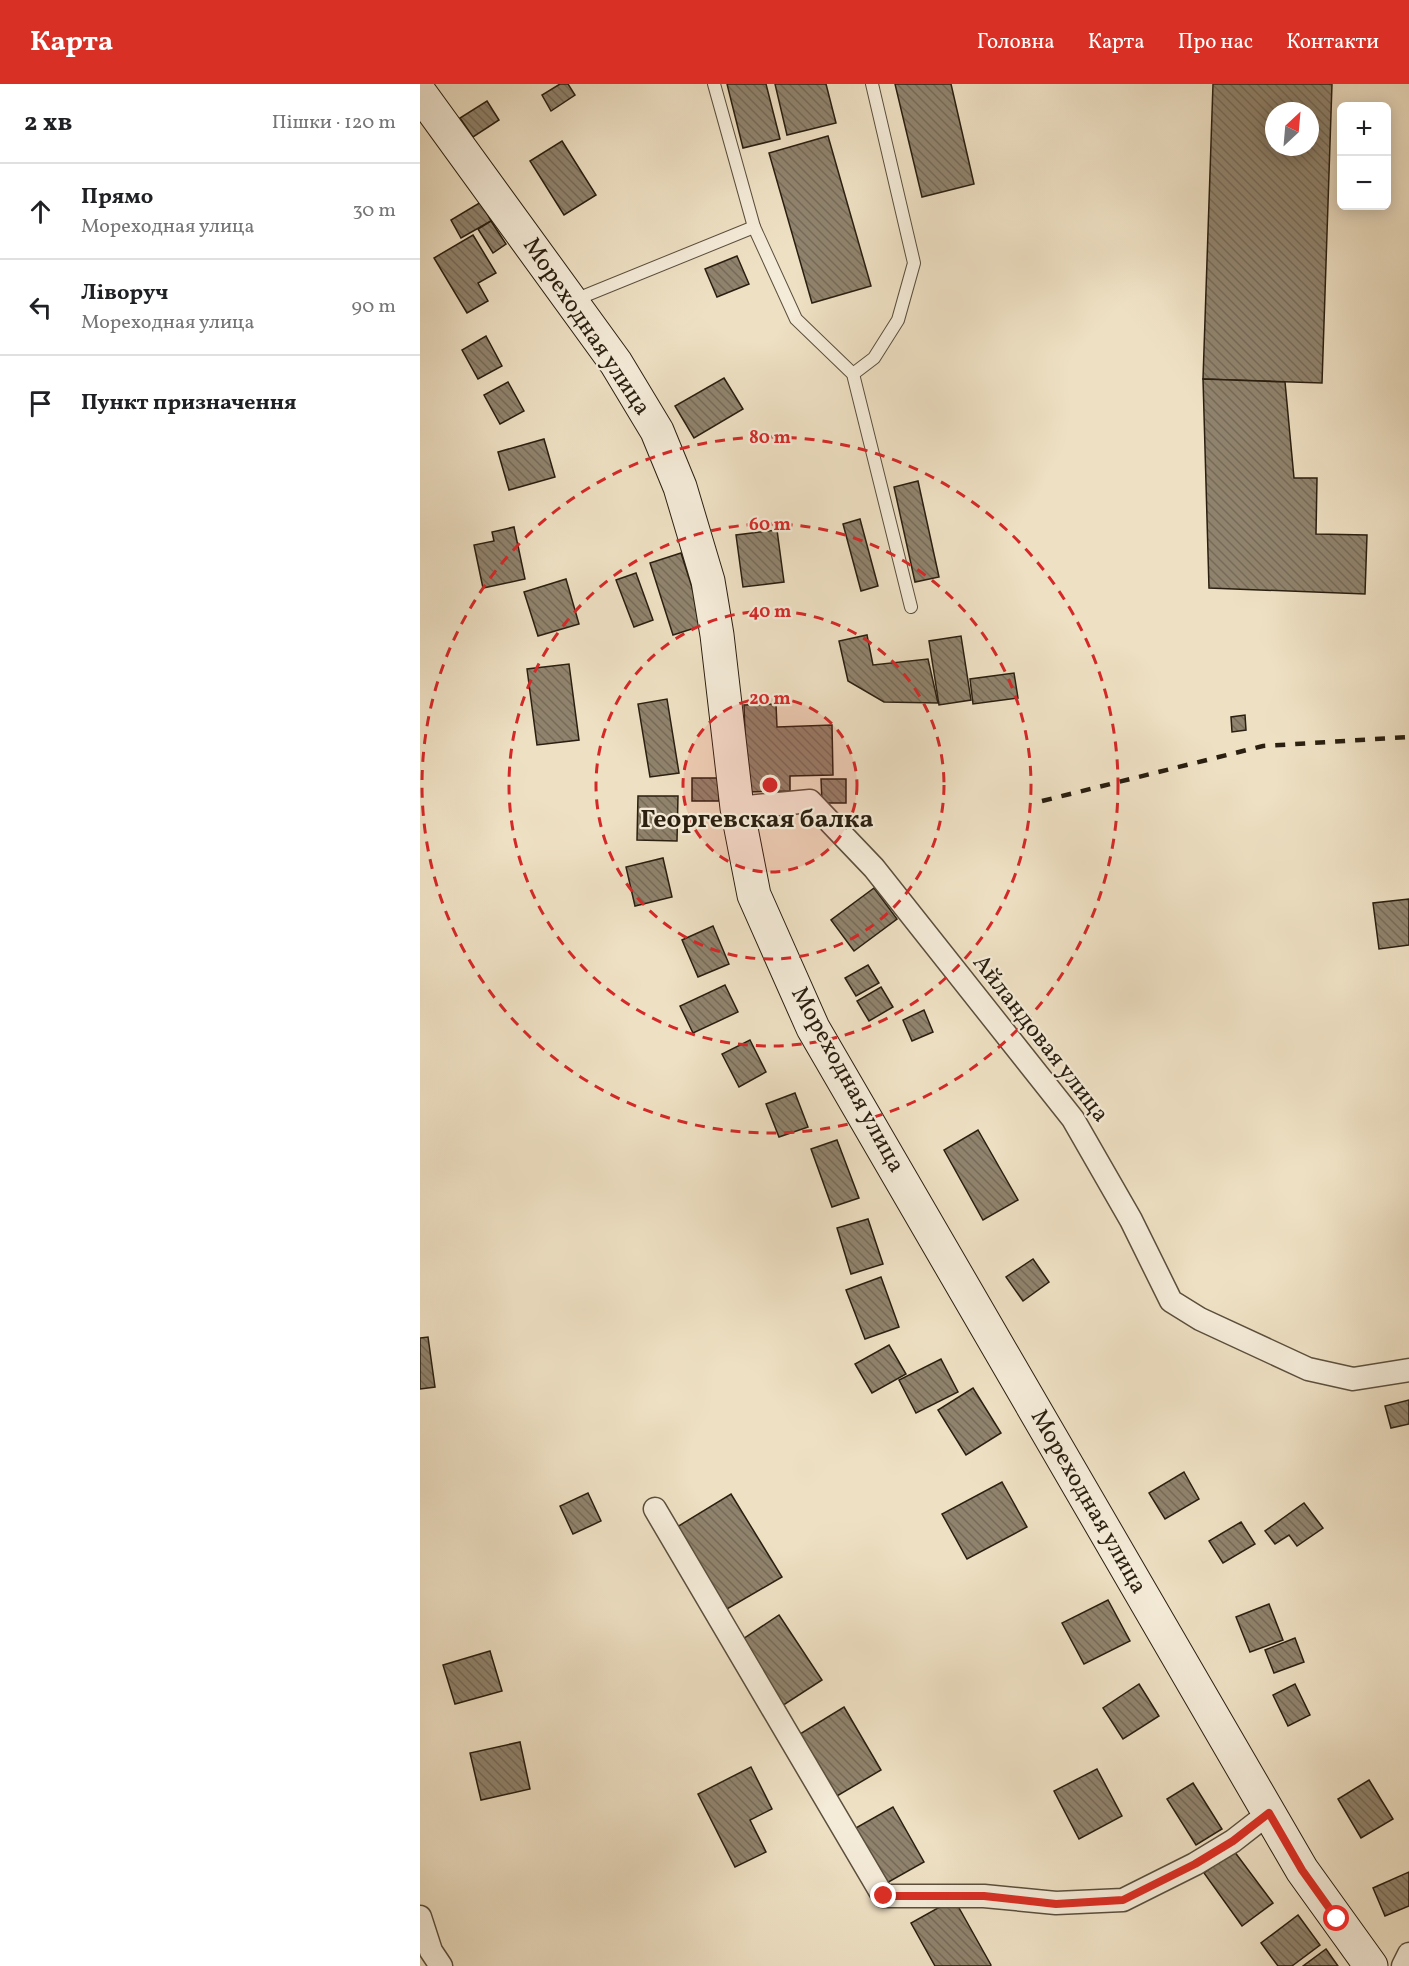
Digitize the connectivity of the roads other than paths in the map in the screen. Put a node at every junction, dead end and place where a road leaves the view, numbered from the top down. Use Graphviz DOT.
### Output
graph roads {
  1 [pos="714,84"];
  2 [pos="872,84"];
  3 [pos="420,93"];
  4 [pos="754,228"];
  5 [pos="571,301"];
  6 [pos="853,374"];
  7 [pos="911,607"];
  8 [pos="737,808"];
  9 [pos="1409,1370"];
  10 [pos="655,1509"];
  11 [pos="1269,1813"];
  12 [pos="420,1917"];
  13 [pos="1409,1954"];
  14 [pos="441,1966"];
  15 [pos="1371,1966"];
  16 [pos="1403,1966"];
  1 -- 4 [label="lane"];
  2 -- 6 [label="lane"];
  3 -- 5 [label="street, Мореходная улица"];
  4 -- 5 [label="lane"];
  4 -- 6 [label="lane"];
  5 -- 8 [label="street, Мореходная улица"];
  6 -- 7 [label="lane"];
  8 -- 9 [label="street, Айландовая улица"];
  8 -- 11 [label="street, Мореходная улица"];
  10 -- 11 [label="street"];
  11 -- 15 [label="street, Мореходная улица"];
  12 -- 14 [label="street"];
  13 -- 16 [label="street"];
}
